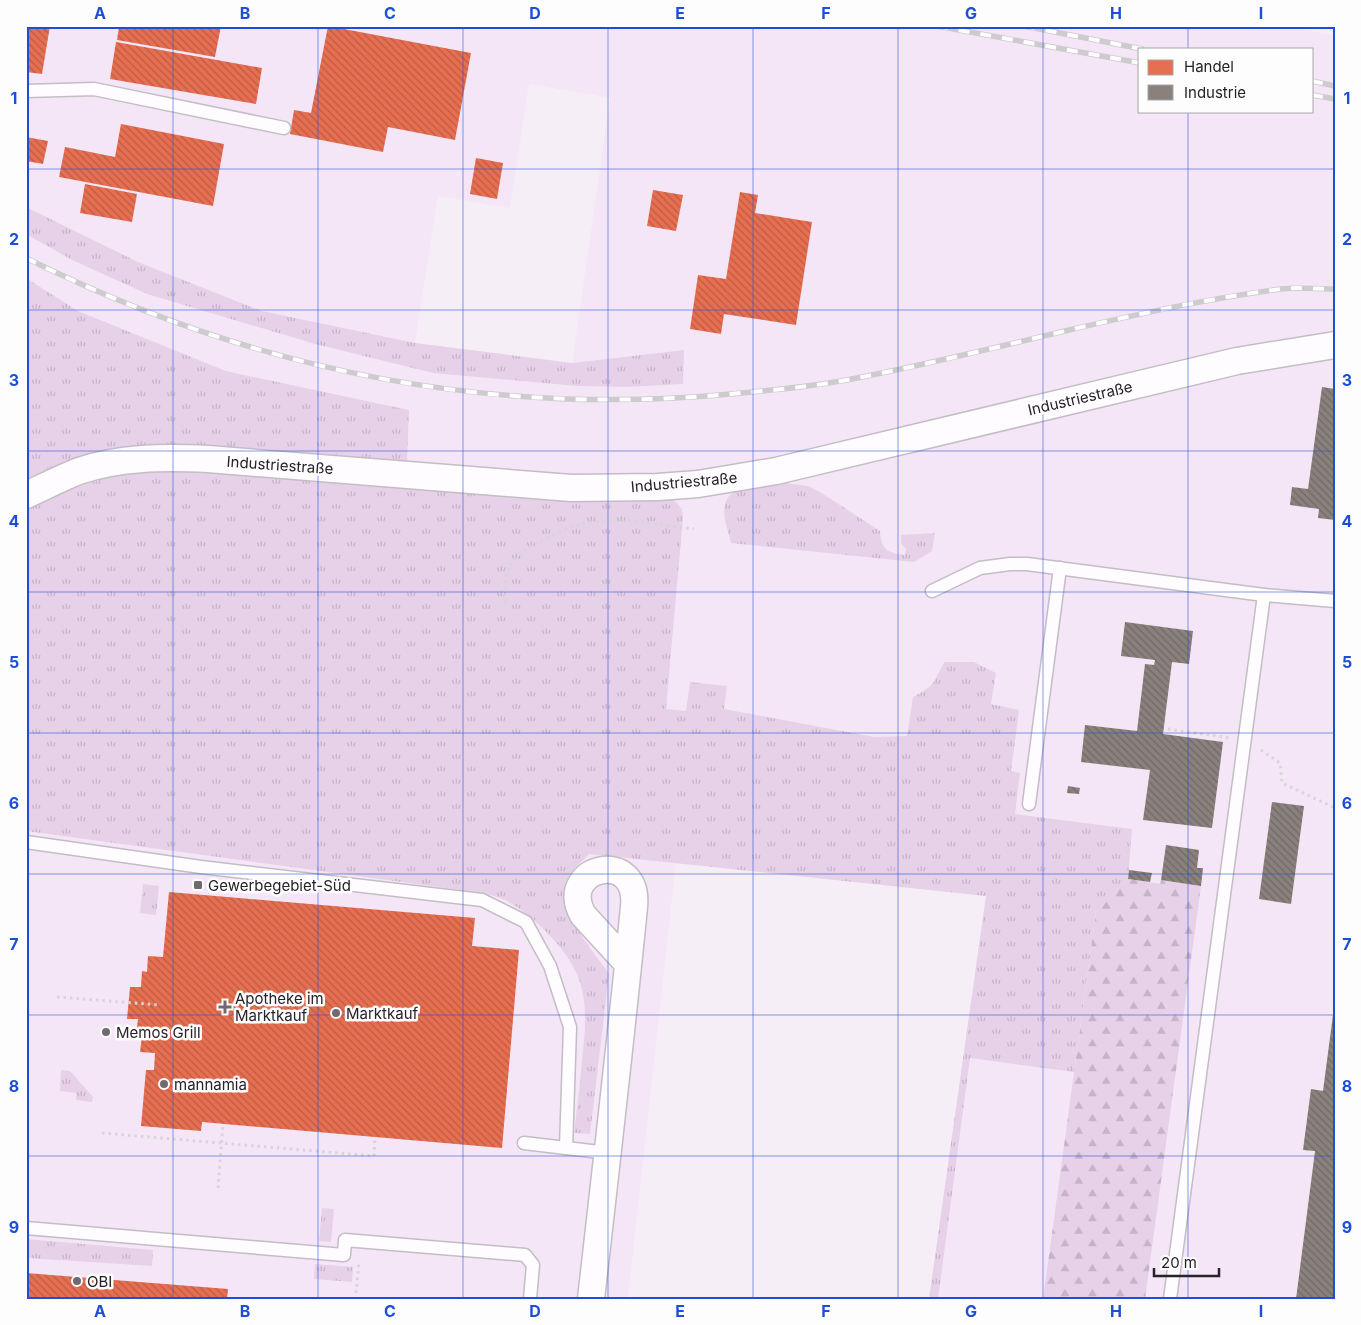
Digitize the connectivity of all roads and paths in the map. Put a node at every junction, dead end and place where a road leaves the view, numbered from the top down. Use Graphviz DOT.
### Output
graph roads {
  1 [pos="26,91"];
  2 [pos="284,128"];
  3 [pos="1335,345"];
  4 [pos="26,495"];
  5 [pos="694,529"];
  6 [pos="1060,568"];
  7 [pos="932,591"];
  8 [pos="1264,595"];
  9 [pos="1335,601"];
  10 [pos="505,603"];
  11 [pos="1030,804"];
  12 [pos="26,842"];
  13 [pos="628,964"];
  14 [pos="57,997"];
  15 [pos="159,1005"];
  16 [pos="223,1124"];
  17 [pos="102,1133"];
  18 [pos="375,1137"];
  19 [pos="221,1143"];
  20 [pos="524,1143"];
  21 [pos="566,1148"];
  22 [pos="608,1153"];
  23 [pos="218,1188"];
  24 [pos="26,1228"];
  25 [pos="530,1299"];
  26 [pos="591,1299"];
  27 [pos="1170,1299"];
  1 -- 2 [label="lane"];
  3 -- 4 [label="street, Industriestraße"];
  5 -- 10 [label="path"];
  6 -- 7 [label="lane"];
  6 -- 8 [label="lane"];
  6 -- 11 [label="lane"];
  8 -- 9 [label="lane"];
  8 -- 27 [label="lane"];
  12 -- 21 [label="lane"];
  13 -- 22 [label="street"];
  14 -- 15 [label="path"];
  16 -- 19 [label="path"];
  17 -- 19 [label="path"];
  18 -- 19 [label="path"];
  19 -- 23 [label="path"];
  20 -- 21 [label="lane"];
  21 -- 22 [label="lane"];
  22 -- 26 [label="street"];
  24 -- 25 [label="lane"];
}
